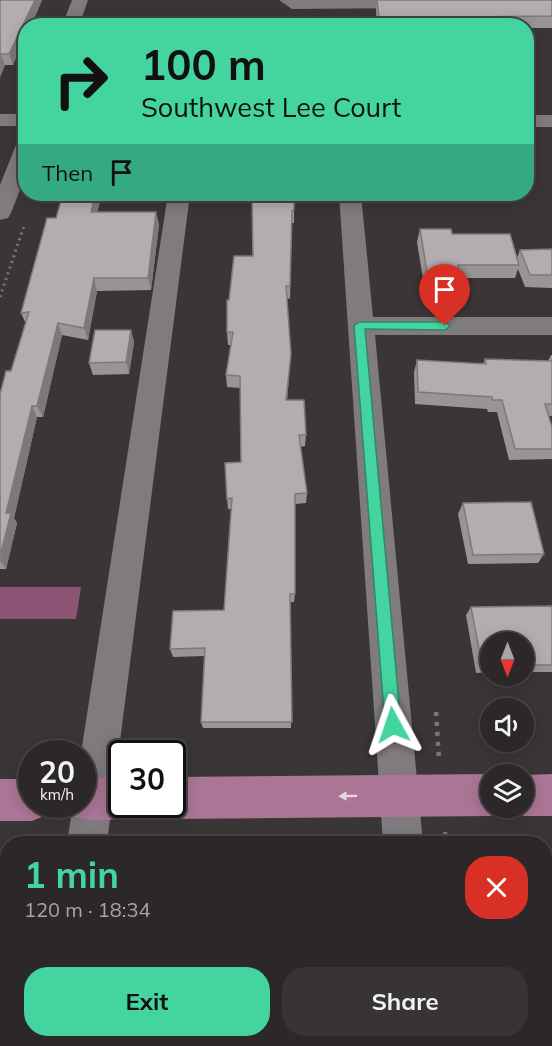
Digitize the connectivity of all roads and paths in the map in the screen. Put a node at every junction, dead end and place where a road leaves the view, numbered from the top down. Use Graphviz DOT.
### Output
graph roads {
  1 [pos="80,0"];
  2 [pos="287,0"];
  3 [pos="336,2"];
  4 [pos="432,3"];
  5 [pos="73,18"];
  6 [pos="337,18"];
  7 [pos="0,120"];
  8 [pos="18,120"];
  9 [pos="534,121"];
  10 [pos="552,121"];
  11 [pos="18,166"];
  12 [pos="178,201"];
  13 [pos="350,201"];
  14 [pos="0,213"];
  15 [pos="24,225"];
  16 [pos="0,297"];
  17 [pos="359,326"];
  18 [pos="552,326"];
  19 [pos="480,795"];
  20 [pos="534,795"];
  21 [pos="552,795"];
  22 [pos="399,796"];
  23 [pos="99,798"];
  24 [pos="186,798"];
  25 [pos="0,800"];
  26 [pos="18,800"];
  27 [pos="89,836"];
  28 [pos="402,836"];
  1 -- 5 [label="street"];
  2 -- 3 [label="street"];
  3 -- 4 [label="street"];
  3 -- 6 [label="street"];
  7 -- 8 [label="street"];
  9 -- 10 [label="street"];
  11 -- 14 [label="street"];
  12 -- 23 [label="street"];
  13 -- 17 [label="street"];
  15 -- 16 [label="path"];
  17 -- 18 [label="street"];
  17 -- 22 [label="street"];
  19 -- 22 [label="main road"];
  20 -- 21 [label="main road"];
  22 -- 24 [label="main road, one-way"];
  22 -- 28 [label="street"];
  23 -- 27 [label="street"];
  25 -- 26 [label="main road"];
}
